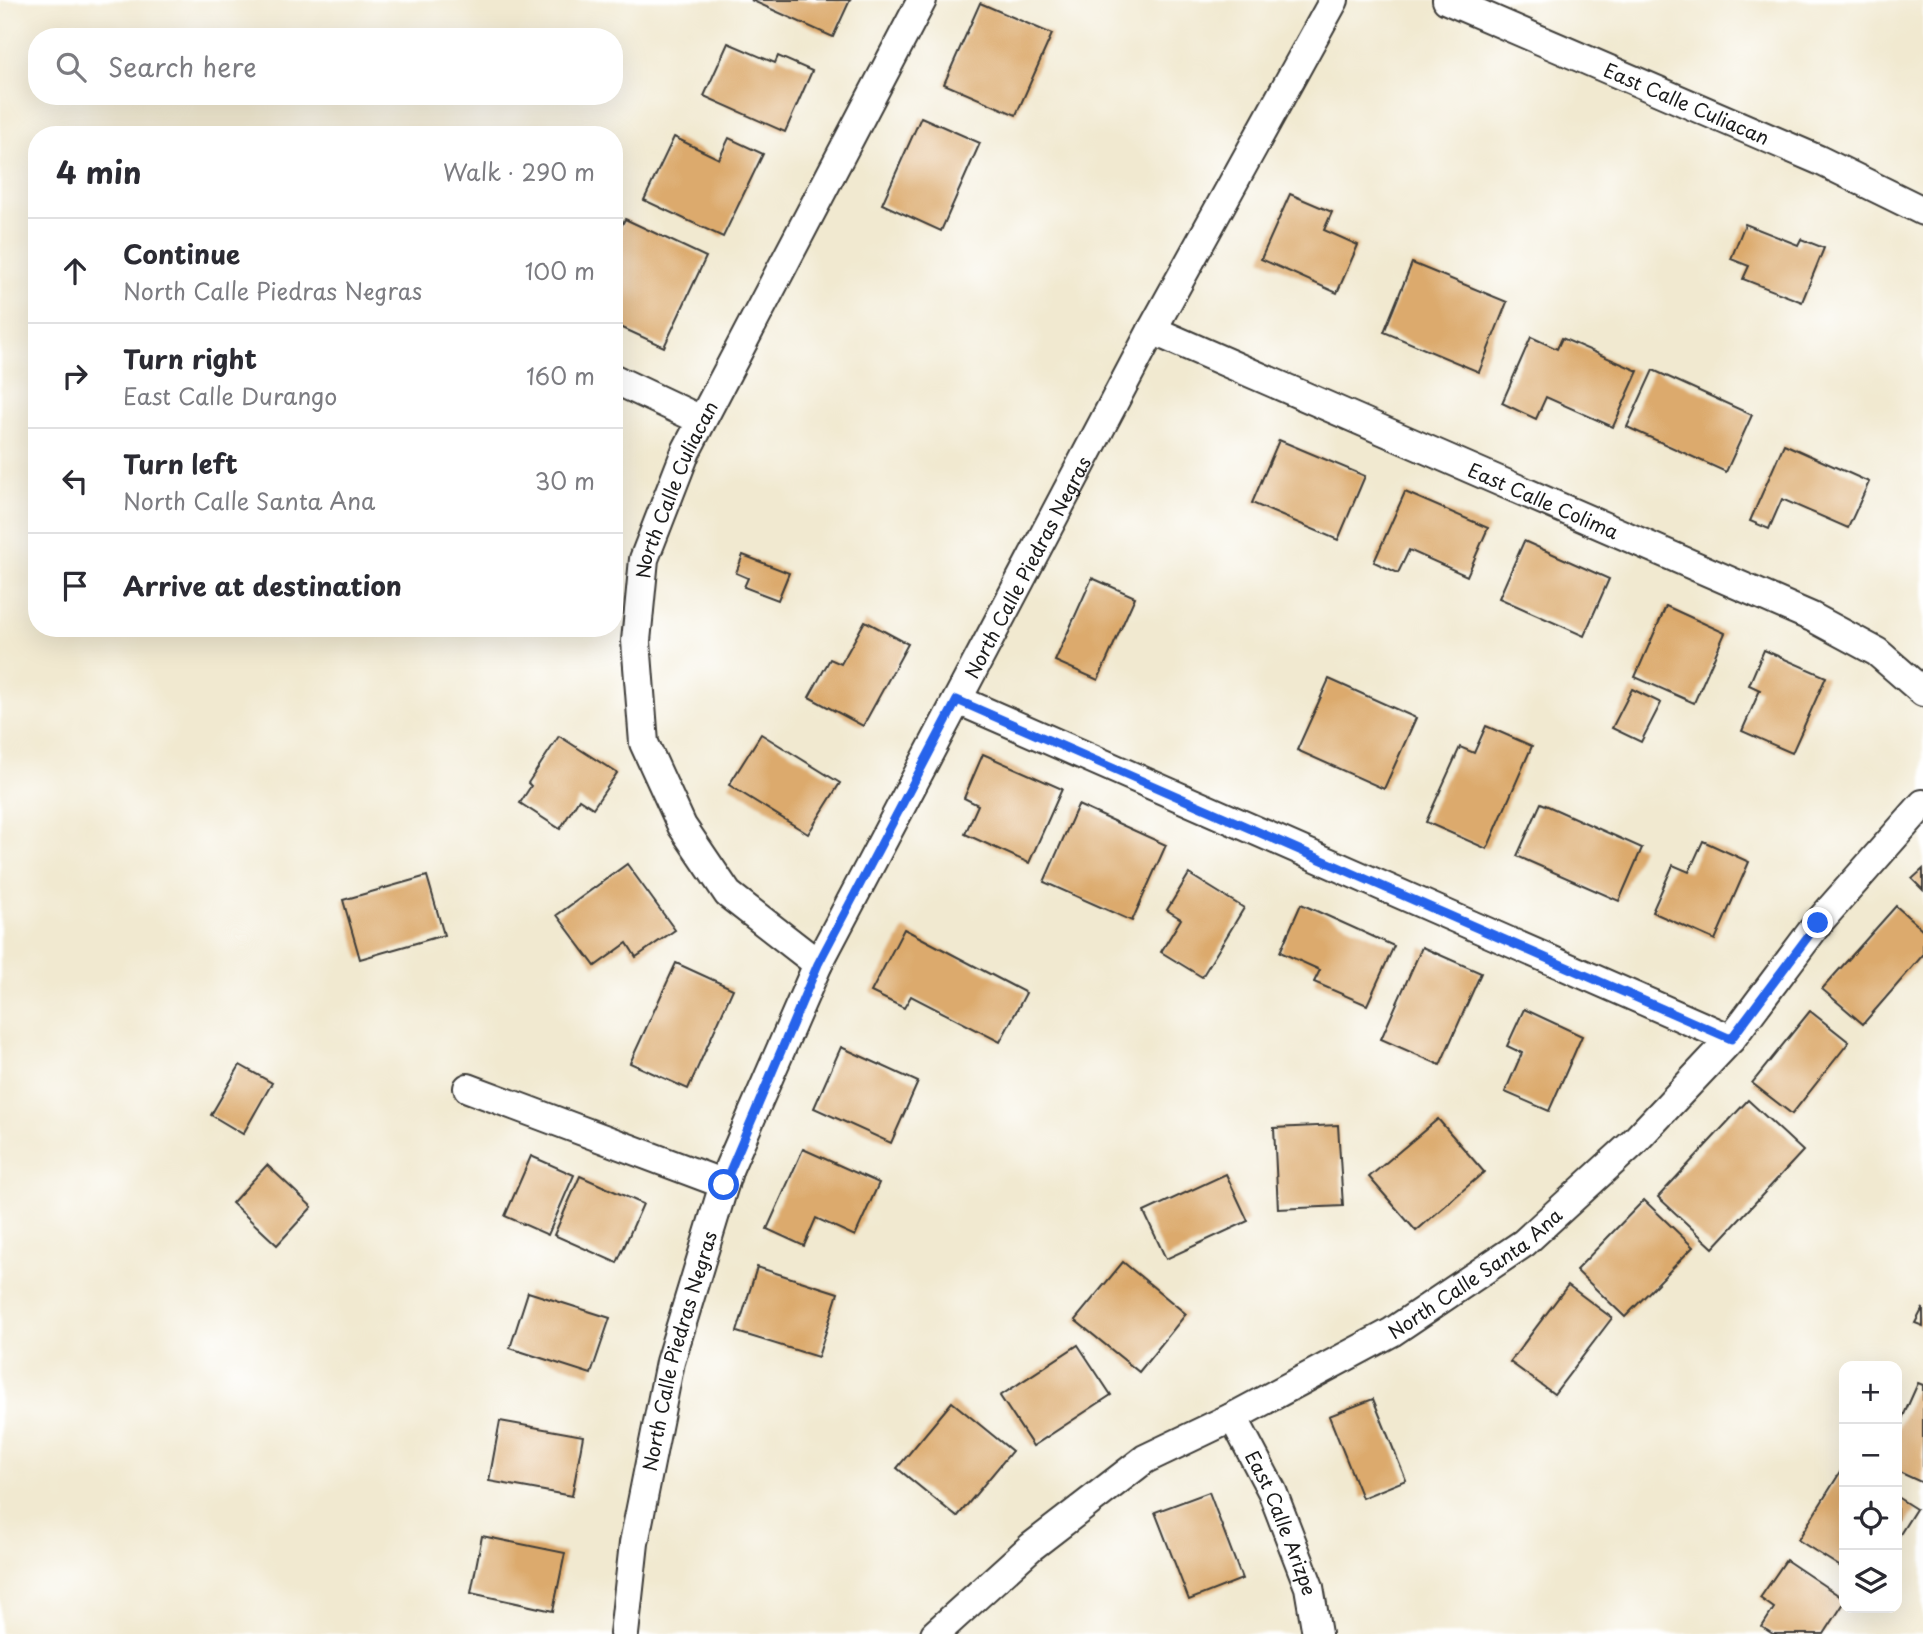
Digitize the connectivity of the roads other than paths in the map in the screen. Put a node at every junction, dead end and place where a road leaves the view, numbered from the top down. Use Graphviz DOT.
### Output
graph roads {
  1 [pos="922,0"];
  2 [pos="1334,0"];
  3 [pos="1447,0"];
  4 [pos="1923,211"];
  5 [pos="1152,330"];
  6 [pos="623,383"];
  7 [pos="701,420"];
  8 [pos="1923,692"];
  9 [pos="957,700"];
  10 [pos="1923,804"];
  11 [pos="818,964"];
  12 [pos="1731,1039"];
  13 [pos="468,1088"];
  14 [pos="724,1185"];
  15 [pos="1233,1417"];
  16 [pos="624,1634"];
  17 [pos="935,1634"];
  18 [pos="1317,1634"];
  1 -- 7 [label="street, North Calle Culiacan"];
  2 -- 5 [label="street, North Calle Piedras Negras"];
  3 -- 4 [label="street, East Calle Culiacan"];
  5 -- 8 [label="street, East Calle Colima"];
  5 -- 9 [label="street, North Calle Piedras Negras"];
  6 -- 7 [label="street"];
  7 -- 11 [label="street, North Calle Culiacan"];
  9 -- 11 [label="street, North Calle Piedras Negras"];
  9 -- 12 [label="street"];
  10 -- 12 [label="street, North Calle Santa Ana"];
  11 -- 14 [label="street, North Calle Piedras Negras"];
  12 -- 15 [label="street, North Calle Santa Ana"];
  13 -- 14 [label="street"];
  14 -- 16 [label="street, North Calle Piedras Negras"];
  15 -- 17 [label="street, North Calle Santa Ana"];
  15 -- 18 [label="street, East Calle Arizpe"];
}
